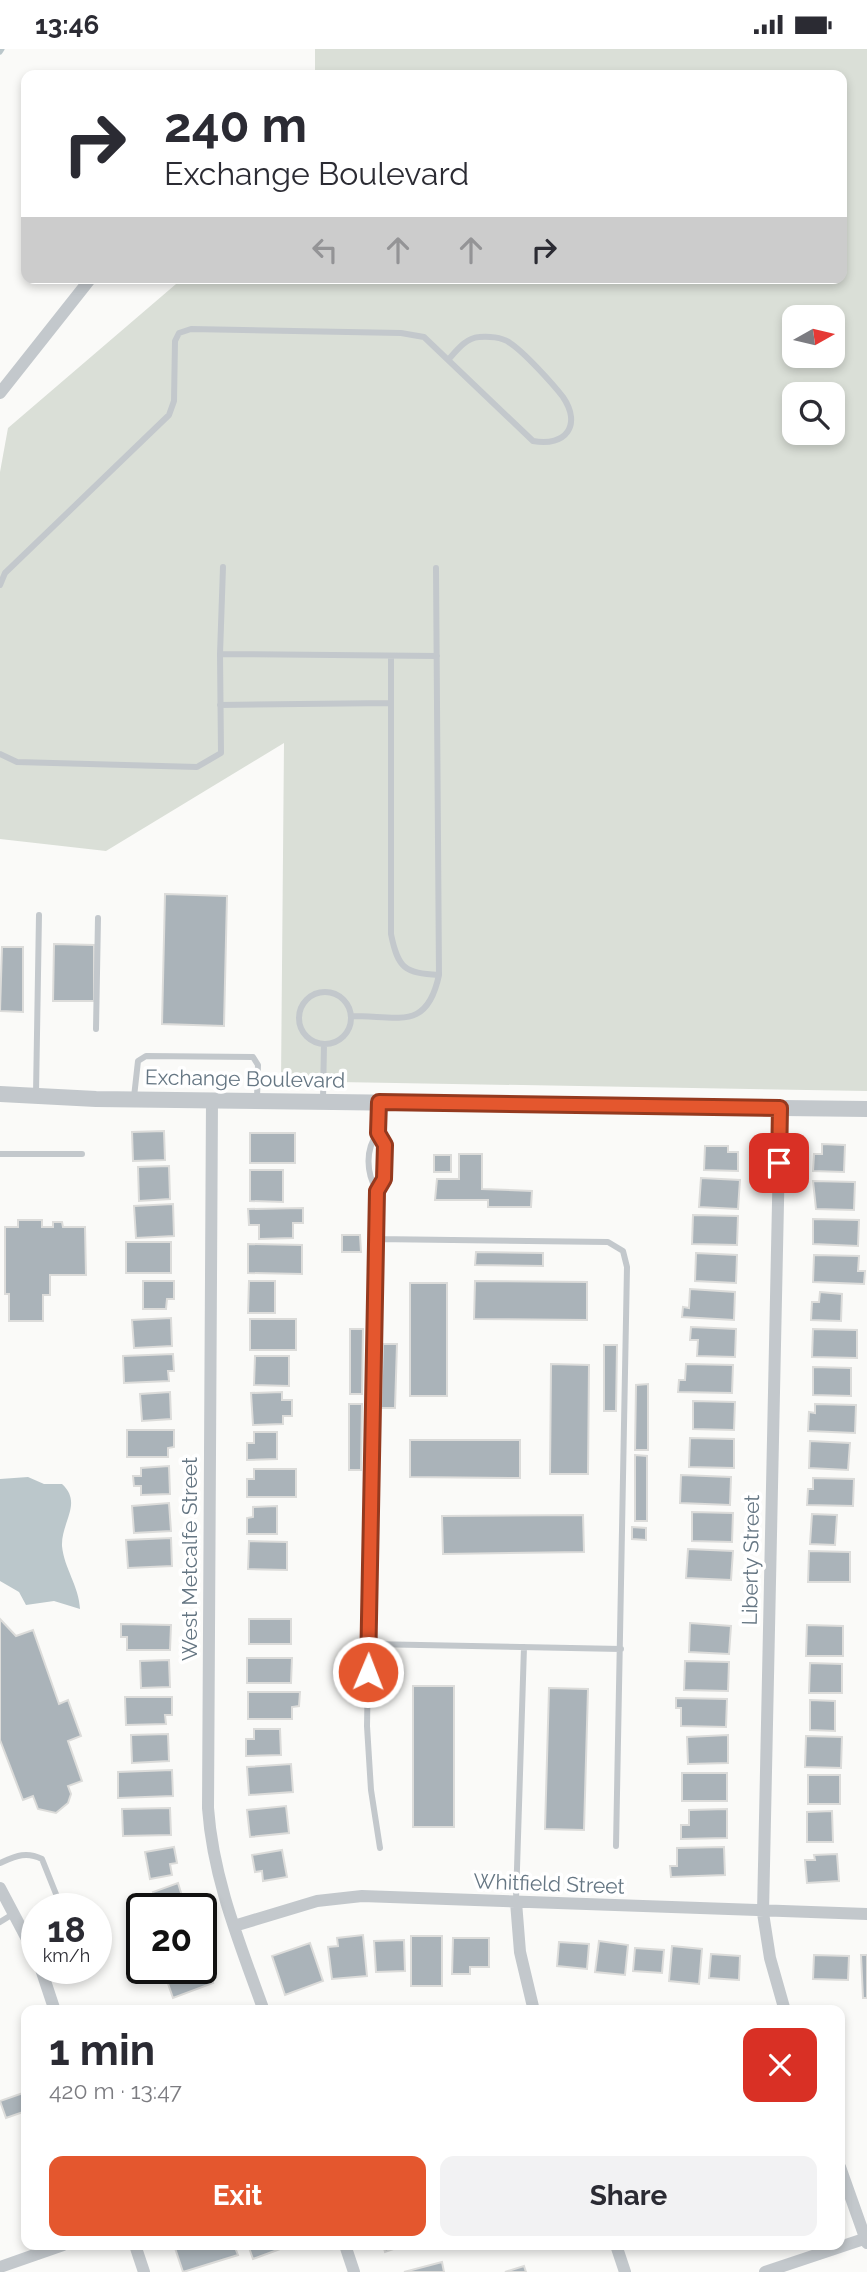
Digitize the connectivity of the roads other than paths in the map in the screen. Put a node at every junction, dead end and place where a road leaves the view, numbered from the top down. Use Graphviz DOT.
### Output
graph roads {
  1 [pos="86,284"];
  2 [pos="449,359"];
  3 [pos="0,393"];
  4 [pos="223,567"];
  5 [pos="436,568"];
  6 [pos="0,585"];
  7 [pos="220,654"];
  8 [pos="391,656"];
  9 [pos="437,656"];
  10 [pos="391,703"];
  11 [pos="220,705"];
  12 [pos="0,754"];
  13 [pos="39,915"];
  14 [pos="98,918"];
  15 [pos="439,975"];
  16 [pos="351,1016"];
  17 [pos="96,1029"];
  18 [pos="324,1044"];
  19 [pos="0,1094"];
  20 [pos="36,1096"];
  21 [pos="134,1099"];
  22 [pos="212,1100"];
  23 [pos="257,1101"];
  24 [pos="323,1101"];
  25 [pos="379,1102"];
  26 [pos="780,1108"];
  27 [pos="867,1109"];
  28 [pos="378,1133"];
  29 [pos="0,1154"];
  30 [pos="82,1154"];
  31 [pos="377,1191"];
  32 [pos="376,1240"];
  33 [pos="369,1644"];
  34 [pos="524,1647"];
  35 [pos="621,1649"];
  36 [pos="616,1846"];
  37 [pos="380,1849"];
  38 [pos="0,1863"];
  39 [pos="0,1888"];
  40 [pos="56,1893"];
  41 [pos="516,1902"];
  42 [pos="15,1913"];
  43 [pos="763,1913"];
  44 [pos="867,1915"];
  45 [pos="0,1922"];
  46 [pos="21,1925"];
  47 [pos="234,1926"];
  48 [pos="48,1984"];
  49 [pos="53,2005"];
  50 [pos="262,2005"];
  51 [pos="533,2005"];
  52 [pos="783,2005"];
  53 [pos="845,2181"];
  54 [pos="867,2240"];
  55 [pos="845,2247"];
  56 [pos="49,2250"];
  57 [pos="137,2250"];
  58 [pos="347,2250"];
  59 [pos="618,2250"];
  60 [pos="835,2250"];
  61 [pos="0,2267"];
  62 [pos="144,2272"];
  63 [pos="354,2272"];
  64 [pos="625,2272"];
  65 [pos="765,2272"];
  1 -- 3 [label="street"];
  2 -- 2 [label="lane"];
  2 -- 6 [label="lane"];
  4 -- 7 [label="lane"];
  5 -- 9 [label="lane"];
  7 -- 8 [label="lane"];
  7 -- 11 [label="lane"];
  8 -- 9 [label="lane"];
  8 -- 10 [label="lane"];
  9 -- 15 [label="lane"];
  10 -- 11 [label="lane"];
  10 -- 15 [label="lane"];
  11 -- 12 [label="lane"];
  13 -- 20 [label="lane"];
  14 -- 17 [label="lane"];
  15 -- 16 [label="lane"];
  16 -- 18 [label="lane"];
  16 -- 18 [label="lane"];
  18 -- 24 [label="lane"];
  19 -- 20 [label="street, Exchange Boulevard"];
  20 -- 21 [label="street, Exchange Boulevard"];
  21 -- 22 [label="street, Exchange Boulevard"];
  21 -- 23 [label="lane"];
  22 -- 23 [label="street, Exchange Boulevard"];
  22 -- 47 [label="street, West Metcalfe Street"];
  23 -- 24 [label="street, Exchange Boulevard"];
  24 -- 25 [label="street, Exchange Boulevard"];
  25 -- 26 [label="street, Exchange Boulevard"];
  25 -- 28 [label="lane"];
  26 -- 27 [label="street, Exchange Boulevard"];
  26 -- 43 [label="street, Liberty Street"];
  28 -- 31 [label="lane"];
  28 -- 31 [label="lane"];
  29 -- 30 [label="lane"];
  31 -- 32 [label="lane"];
  32 -- 33 [label="lane"];
  32 -- 35 [label="lane"];
  33 -- 34 [label="lane"];
  33 -- 37 [label="lane"];
  34 -- 35 [label="lane"];
  34 -- 41 [label="lane"];
  35 -- 36 [label="lane"];
  38 -- 40 [label="lane"];
  39 -- 42 [label="street"];
  41 -- 43 [label="street, Whitfield Street"];
  41 -- 47 [label="street, Whitfield Street"];
  41 -- 51 [label="street"];
  42 -- 45 [label="lane"];
  42 -- 46 [label="street"];
  43 -- 44 [label="street, Whitfield Street"];
  43 -- 52 [label="street, Liberty Street"];
  47 -- 50 [label="street, West Metcalfe Street"];
  48 -- 49 [label="street"];
  53 -- 54 [label="street"];
  54 -- 55 [label="street"];
  56 -- 61 [label="street"];
  57 -- 62 [label="street"];
  58 -- 63 [label="street"];
  59 -- 64 [label="street"];
  60 -- 65 [label="street"];
}
